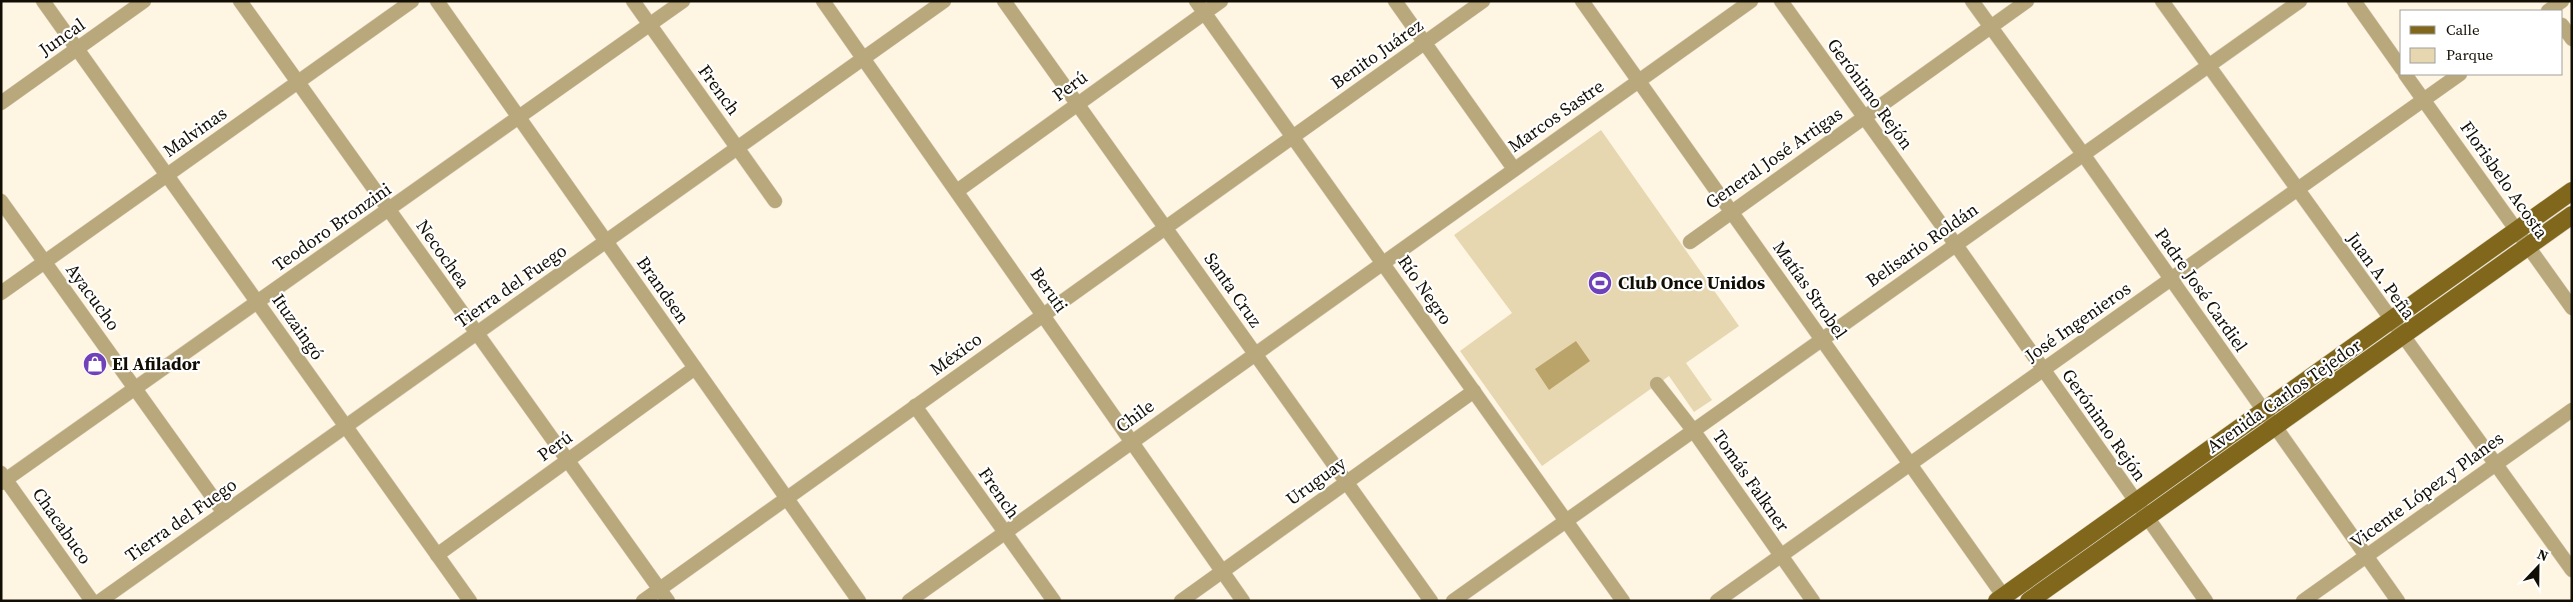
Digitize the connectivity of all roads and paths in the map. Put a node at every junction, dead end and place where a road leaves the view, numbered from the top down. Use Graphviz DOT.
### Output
graph roads {
  1 [pos="43,1"];
  2 [pos="144,1"];
  3 [pos="240,1"];
  4 [pos="412,1"];
  5 [pos="437,1"];
  6 [pos="632,1"];
  7 [pos="683,1"];
  8 [pos="823,1"];
  9 [pos="944,1"];
  10 [pos="1004,1"];
  11 [pos="1221,1"];
  12 [pos="1395,1"];
  13 [pos="1483,1"];
  14 [pos="1582,1"];
  15 [pos="1751,1"];
  16 [pos="1781,1"];
  17 [pos="1972,1"];
  18 [pos="2027,1"];
  19 [pos="2162,1"];
  20 [pos="2300,1"];
  21 [pos="2354,1"];
  22 [pos="1200,7"];
  23 [pos="650,25"];
  24 [pos="2563,26"];
  25 [pos="1991,27"];
  26 [pos="2572,39"];
  27 [pos="1424,43"];
  28 [pos="77,49"];
  29 [pos="864,58"];
  30 [pos="2208,66"];
  31 [pos="2400,66"];
  32 [pos="2406,75"];
  33 [pos="2459,75"];
  34 [pos="1639,81"];
  35 [pos="298,82"];
  36 [pos="2424,100"];
  37 [pos="1,103"];
  38 [pos="1077,104"];
  39 [pos="519,118"];
  40 [pos="1863,118"];
  41 [pos="1292,137"];
  42 [pos="738,148"];
  43 [pos="2084,154"];
  44 [pos="1514,169"];
  45 [pos="167,176"];
  46 [pos="2296,189"];
  47 [pos="957,190"];
  48 [pos="2572,191"];
  49 [pos="775,201"];
  50 [pos="1,202"];
  51 [pos="389,210"];
  52 [pos="1732,212"];
  53 [pos="2572,215"];
  54 [pos="1165,228"];
  55 [pos="2517,230"];
  56 [pos="606,242"];
  57 [pos="1690,242"];
  58 [pos="1956,244"];
  59 [pos="2528,246"];
  60 [pos="45,262"];
  61 [pos="1382,263"];
  62 [pos="2170,280"];
  63 [pos="1,294"];
  64 [pos="257,302"];
  65 [pos="2572,308"];
  66 [pos="1044,314"];
  67 [pos="2390,321"];
  68 [pos="476,334"];
  69 [pos="2402,336"];
  70 [pos="1822,339"];
  71 [pos="1255,354"];
  72 [pos="695,368"];
  73 [pos="2043,370"];
  74 [pos="1657,384"];
  75 [pos="135,389"];
  76 [pos="1474,391"];
  77 [pos="915,406"];
  78 [pos="2572,410"];
  79 [pos="2263,411"];
  80 [pos="345,427"];
  81 [pos="2274,427"];
  82 [pos="1693,430"];
  83 [pos="1132,442"];
  84 [pos="567,461"];
  85 [pos="2496,463"];
  86 [pos="1911,464"];
  87 [pos="3,479"];
  88 [pos="1347,482"];
  89 [pos="787,498"];
  90 [pos="2136,502"];
  91 [pos="224,513"];
  92 [pos="2147,517"];
  93 [pos="1566,520"];
  94 [pos="1004,532"];
  95 [pos="437,555"];
  96 [pos="1781,556"];
  97 [pos="2366,556"];
  98 [pos="2572,570"];
  99 [pos="1222,571"];
  100 [pos="660,589"];
  101 [pos="2003,599"];
  102 [pos="92,601"];
  103 [pos="100,601"];
  104 [pos="470,601"];
  105 [pos="643,601"];
  106 [pos="668,601"];
  107 [pos="859,601"];
  108 [pos="909,601"];
  109 [pos="1054,601"];
  110 [pos="1181,601"];
  111 [pos="1243,601"];
  112 [pos="1431,601"];
  113 [pos="1453,601"];
  114 [pos="1623,601"];
  115 [pos="1717,601"];
  116 [pos="1813,601"];
  117 [pos="2029,601"];
  118 [pos="2206,601"];
  119 [pos="2303,601"];
  120 [pos="2398,601"];
  1 -- 28 [label="street, Ituzaingó"];
  2 -- 28 [label="street, Juncal"];
  3 -- 35 [label="street, Necochea"];
  4 -- 35 [label="street, Malvinas"];
  5 -- 39 [label="street, Brandsen"];
  6 -- 23 [label="street, French"];
  7 -- 23 [label="street, Teodoro Bronzini"];
  8 -- 29 [label="street, Beruti"];
  9 -- 29 [label="street, Tierra del Fuego"];
  10 -- 38 [label="street, Santa Cruz"];
  11 -- 22 [label="street, Perú"];
  12 -- 27 [label="street"];
  13 -- 27 [label="street, Benito Juárez"];
  14 -- 34 [label="street, Matías Strobel"];
  15 -- 34 [label="street, Marcos Sastre"];
  16 -- 40 [label="street, Gerónimo Rejón"];
  17 -- 25 [label="street, Padre José Cardiel"];
  18 -- 25 [label="street, General José Artigas"];
  19 -- 30 [label="street, Juan A. Peña"];
  20 -- 30 [label="street, Belisario Roldán"];
  21 -- 31 [label="street"];
  22 -- 38 [label="street, Perú"];
  22 -- 41 [label="street, Río Negro"];
  23 -- 39 [label="street, Teodoro Bronzini"];
  23 -- 42 [label="street, French"];
  24 -- 26 [label="street"];
  25 -- 40 [label="street, General José Artigas"];
  25 -- 43 [label="street, Padre José Cardiel"];
  27 -- 41 [label="street, Benito Juárez"];
  27 -- 44 [label="street"];
  28 -- 37 [label="street, Juncal"];
  28 -- 45 [label="street, Ituzaingó"];
  29 -- 42 [label="street, Tierra del Fuego"];
  29 -- 47 [label="street, Beruti"];
  30 -- 43 [label="street, Belisario Roldán"];
  30 -- 46 [label="street, Juan A. Peña"];
  32 -- 36 [label="street, Florisbelo Acosta"];
  33 -- 36 [label="street, José Ingenieros"];
  34 -- 44 [label="street, Marcos Sastre"];
  34 -- 52 [label="street, Matías Strobel"];
  35 -- 45 [label="street, Malvinas"];
  35 -- 51 [label="street, Necochea"];
  36 -- 46 [label="street, José Ingenieros"];
  36 -- 55 [label="street, Florisbelo Acosta"];
  38 -- 47 [label="street, Perú"];
  38 -- 54 [label="street, Santa Cruz"];
  39 -- 51 [label="street, Teodoro Bronzini"];
  39 -- 56 [label="street, Brandsen"];
  40 -- 52 [label="street, General José Artigas"];
  40 -- 58 [label="street, Gerónimo Rejón"];
  41 -- 54 [label="street, México"];
  41 -- 61 [label="street, Río Negro"];
  42 -- 49 [label="street, French"];
  42 -- 56 [label="street, Tierra del Fuego"];
  43 -- 58 [label="street, Belisario Roldán"];
  43 -- 62 [label="street, Padre José Cardiel"];
  44 -- 61 [label="street, Marcos Sastre"];
  45 -- 60 [label="street, Malvinas"];
  45 -- 64 [label="street, Ituzaingó"];
  46 -- 62 [label="street, José Ingenieros"];
  46 -- 67 [label="street, Juan A. Peña"];
  47 -- 66 [label="street, Beruti"];
  48 -- 55 [label="main road, Avenida Carlos Tejedor"];
  50 -- 60 [label="street, Ayacucho"];
  51 -- 64 [label="street, Teodoro Bronzini"];
  51 -- 68 [label="street, Necochea"];
  52 -- 57 [label="street, General José Artigas"];
  52 -- 70 [label="street, Matías Strobel"];
  53 -- 59 [label="main road, Avenida Carlos Tejedor"];
  54 -- 66 [label="street, México"];
  54 -- 71 [label="street, Santa Cruz"];
  55 -- 59 [label="street, Florisbelo Acosta"];
  55 -- 67 [label="main road, Avenida Carlos Tejedor"];
  56 -- 68 [label="street, Tierra del Fuego"];
  56 -- 72 [label="street, Brandsen"];
  58 -- 70 [label="street, Belisario Roldán"];
  58 -- 73 [label="street, Gerónimo Rejón"];
  59 -- 65 [label="street, Florisbelo Acosta"];
  59 -- 69 [label="main road, Avenida Carlos Tejedor"];
  60 -- 63 [label="street, Malvinas"];
  60 -- 75 [label="street, Ayacucho"];
  61 -- 71 [label="street, Chile"];
  61 -- 76 [label="street, Río Negro"];
  62 -- 73 [label="street, José Ingenieros"];
  62 -- 79 [label="street, Padre José Cardiel"];
  64 -- 75 [label="street, Teodoro Bronzini"];
  64 -- 80 [label="street, Ituzaingó"];
  66 -- 77 [label="street, México"];
  66 -- 83 [label="street, Beruti"];
  67 -- 69 [label="street, Juan A. Peña"];
  67 -- 79 [label="main road, Avenida Carlos Tejedor"];
  68 -- 80 [label="street, Tierra del Fuego"];
  68 -- 84 [label="street, Necochea"];
  69 -- 81 [label="main road, Avenida Carlos Tejedor"];
  69 -- 85 [label="street, Juan A. Peña"];
  70 -- 82 [label="street, Belisario Roldán"];
  70 -- 86 [label="street, Matías Strobel"];
  71 -- 83 [label="street, Chile"];
  71 -- 88 [label="street, Santa Cruz"];
  72 -- 84 [label="street, Perú"];
  72 -- 89 [label="street, Brandsen"];
  73 -- 86 [label="street, José Ingenieros"];
  73 -- 90 [label="street, Gerónimo Rejón"];
  74 -- 82 [label="street, Tomás Falkner"];
  75 -- 87 [label="street, Teodoro Bronzini"];
  75 -- 91 [label="street, Ayacucho"];
  76 -- 88 [label="street, Uruguay"];
  76 -- 93 [label="street, Río Negro"];
  77 -- 89 [label="street, México"];
  77 -- 94 [label="street, French"];
  78 -- 85 [label="street, Vicente López y Planes"];
  79 -- 81 [label="street, Padre José Cardiel"];
  79 -- 90 [label="main road, Avenida Carlos Tejedor"];
  80 -- 91 [label="street, Tierra del Fuego"];
  80 -- 95 [label="street, Ituzaingó"];
  81 -- 92 [label="main road, Avenida Carlos Tejedor"];
  81 -- 97 [label="street, Padre José Cardiel"];
  82 -- 93 [label="street, Belisario Roldán"];
  82 -- 96 [label="street, Tomás Falkner"];
  83 -- 94 [label="street, Chile"];
  83 -- 99 [label="street, Beruti"];
  84 -- 95 [label="street, Perú"];
  84 -- 100 [label="street, Necochea"];
  85 -- 97 [label="street, Vicente López y Planes"];
  85 -- 98 [label="street, Juan A. Peña"];
  86 -- 96 [label="street, José Ingenieros"];
  86 -- 101 [label="street, Matías Strobel"];
  87 -- 102 [label="street, Chacabuco"];
  88 -- 99 [label="street, Uruguay"];
  88 -- 112 [label="street, Santa Cruz"];
  89 -- 100 [label="street, México"];
  89 -- 107 [label="street, Brandsen"];
  90 -- 92 [label="street, Gerónimo Rejón"];
  90 -- 101 [label="main road, Avenida Carlos Tejedor"];
  91 -- 103 [label="street, Tierra del Fuego"];
  92 -- 117 [label="main road, Avenida Carlos Tejedor"];
  92 -- 118 [label="street, Gerónimo Rejón"];
  93 -- 113 [label="street, Belisario Roldán"];
  93 -- 114 [label="street, Río Negro"];
  94 -- 108 [label="street, Chile"];
  94 -- 109 [label="street, French"];
  95 -- 104 [label="street, Ituzaingó"];
  96 -- 115 [label="street, José Ingenieros"];
  96 -- 116 [label="street, Tomás Falkner"];
  97 -- 119 [label="street, Vicente López y Planes"];
  97 -- 120 [label="street, Padre José Cardiel"];
  99 -- 110 [label="street, Uruguay"];
  99 -- 111 [label="street, Beruti"];
  100 -- 105 [label="street, México"];
  100 -- 106 [label="street, Necochea"];
}
